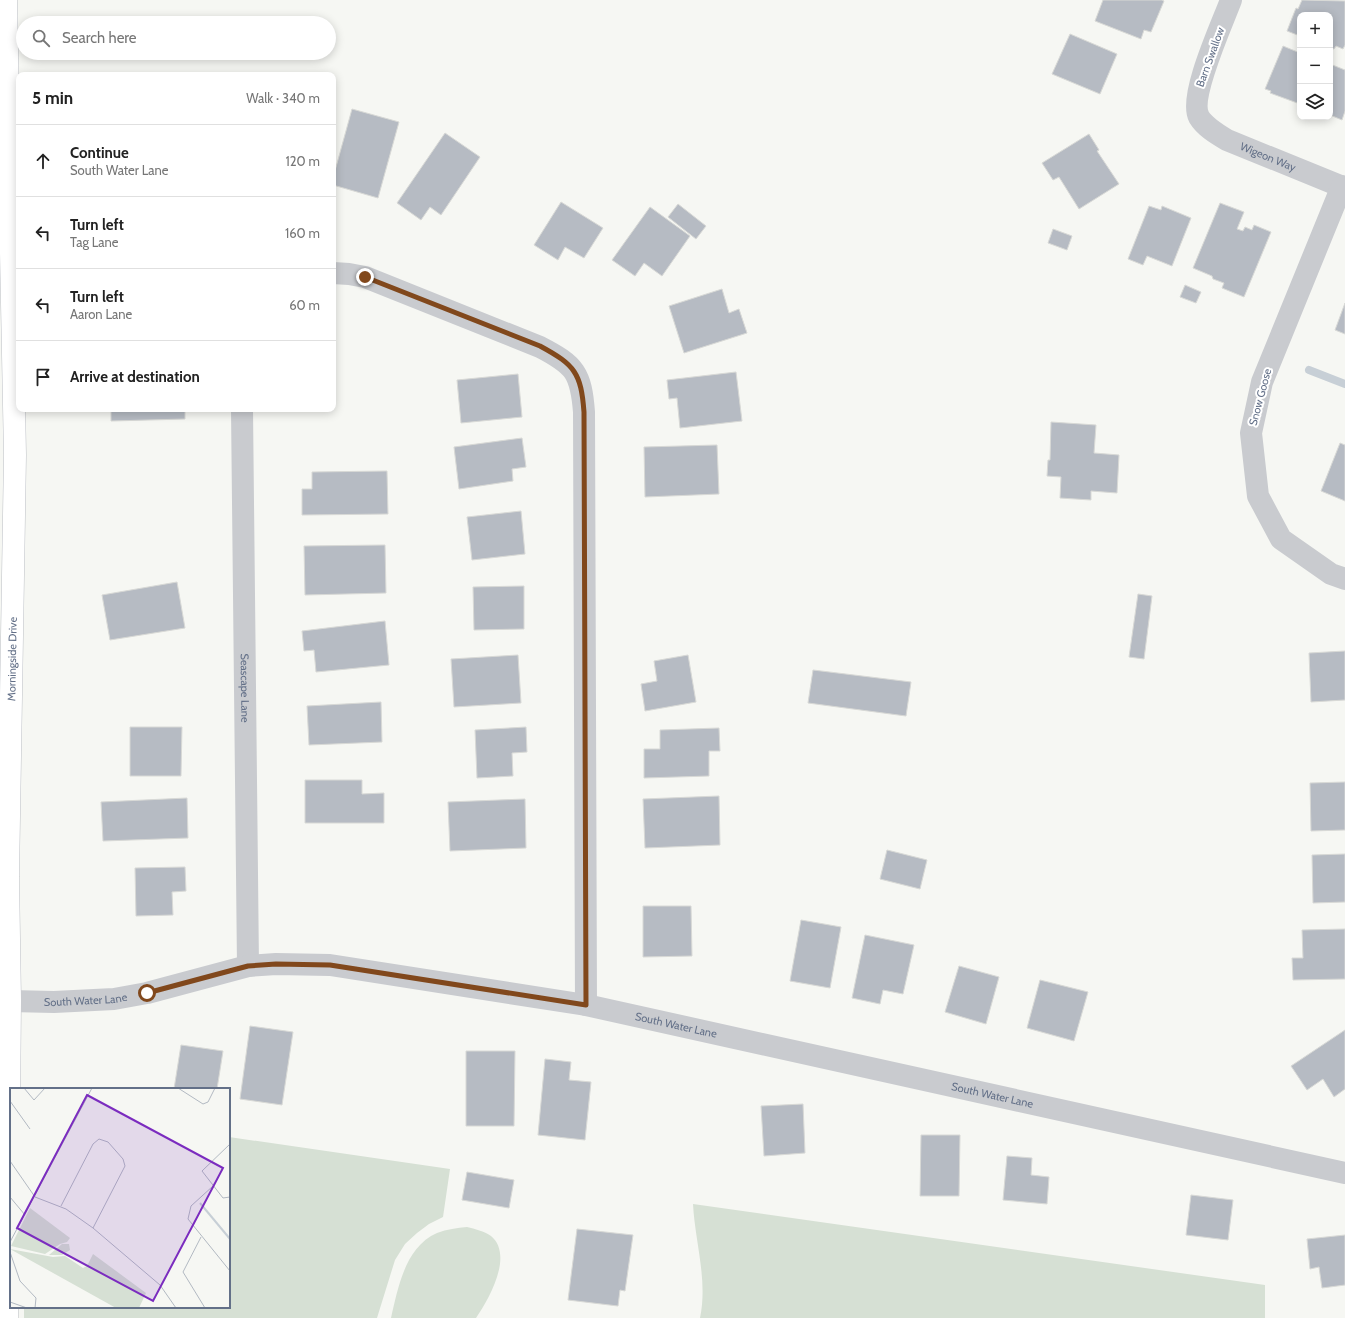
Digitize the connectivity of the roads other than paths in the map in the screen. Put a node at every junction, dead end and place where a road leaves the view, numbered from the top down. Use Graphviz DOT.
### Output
graph roads {
  1 [pos="6,0"];
  2 [pos="1231,0"];
  3 [pos="1198,116"];
  4 [pos="1343,187"];
  5 [pos="336,273"];
  6 [pos="242,412"];
  7 [pos="1345,580"];
  8 [pos="248,966"];
  9 [pos="5,1000"];
  10 [pos="586,1005"];
  11 [pos="1345,1173"];
  12 [pos="4,1182"];
  13 [pos="7,1318"];
  1 -- 9 [label="street, Morningside Drive"];
  2 -- 3 [label="street, Barn Swallow"];
  3 -- 4 [label="street, Wigeon Way"];
  4 -- 7 [label="street, Snow Goose"];
  5 -- 10 [label="street"];
  6 -- 8 [label="street, Seascape Lane"];
  8 -- 9 [label="street, South Water Lane"];
  8 -- 10 [label="street, South Water Lane"];
  9 -- 12 [label="street, Morningside Drive"];
  10 -- 11 [label="street, South Water Lane"];
  12 -- 13 [label="street, Morningside Drive"];
}
